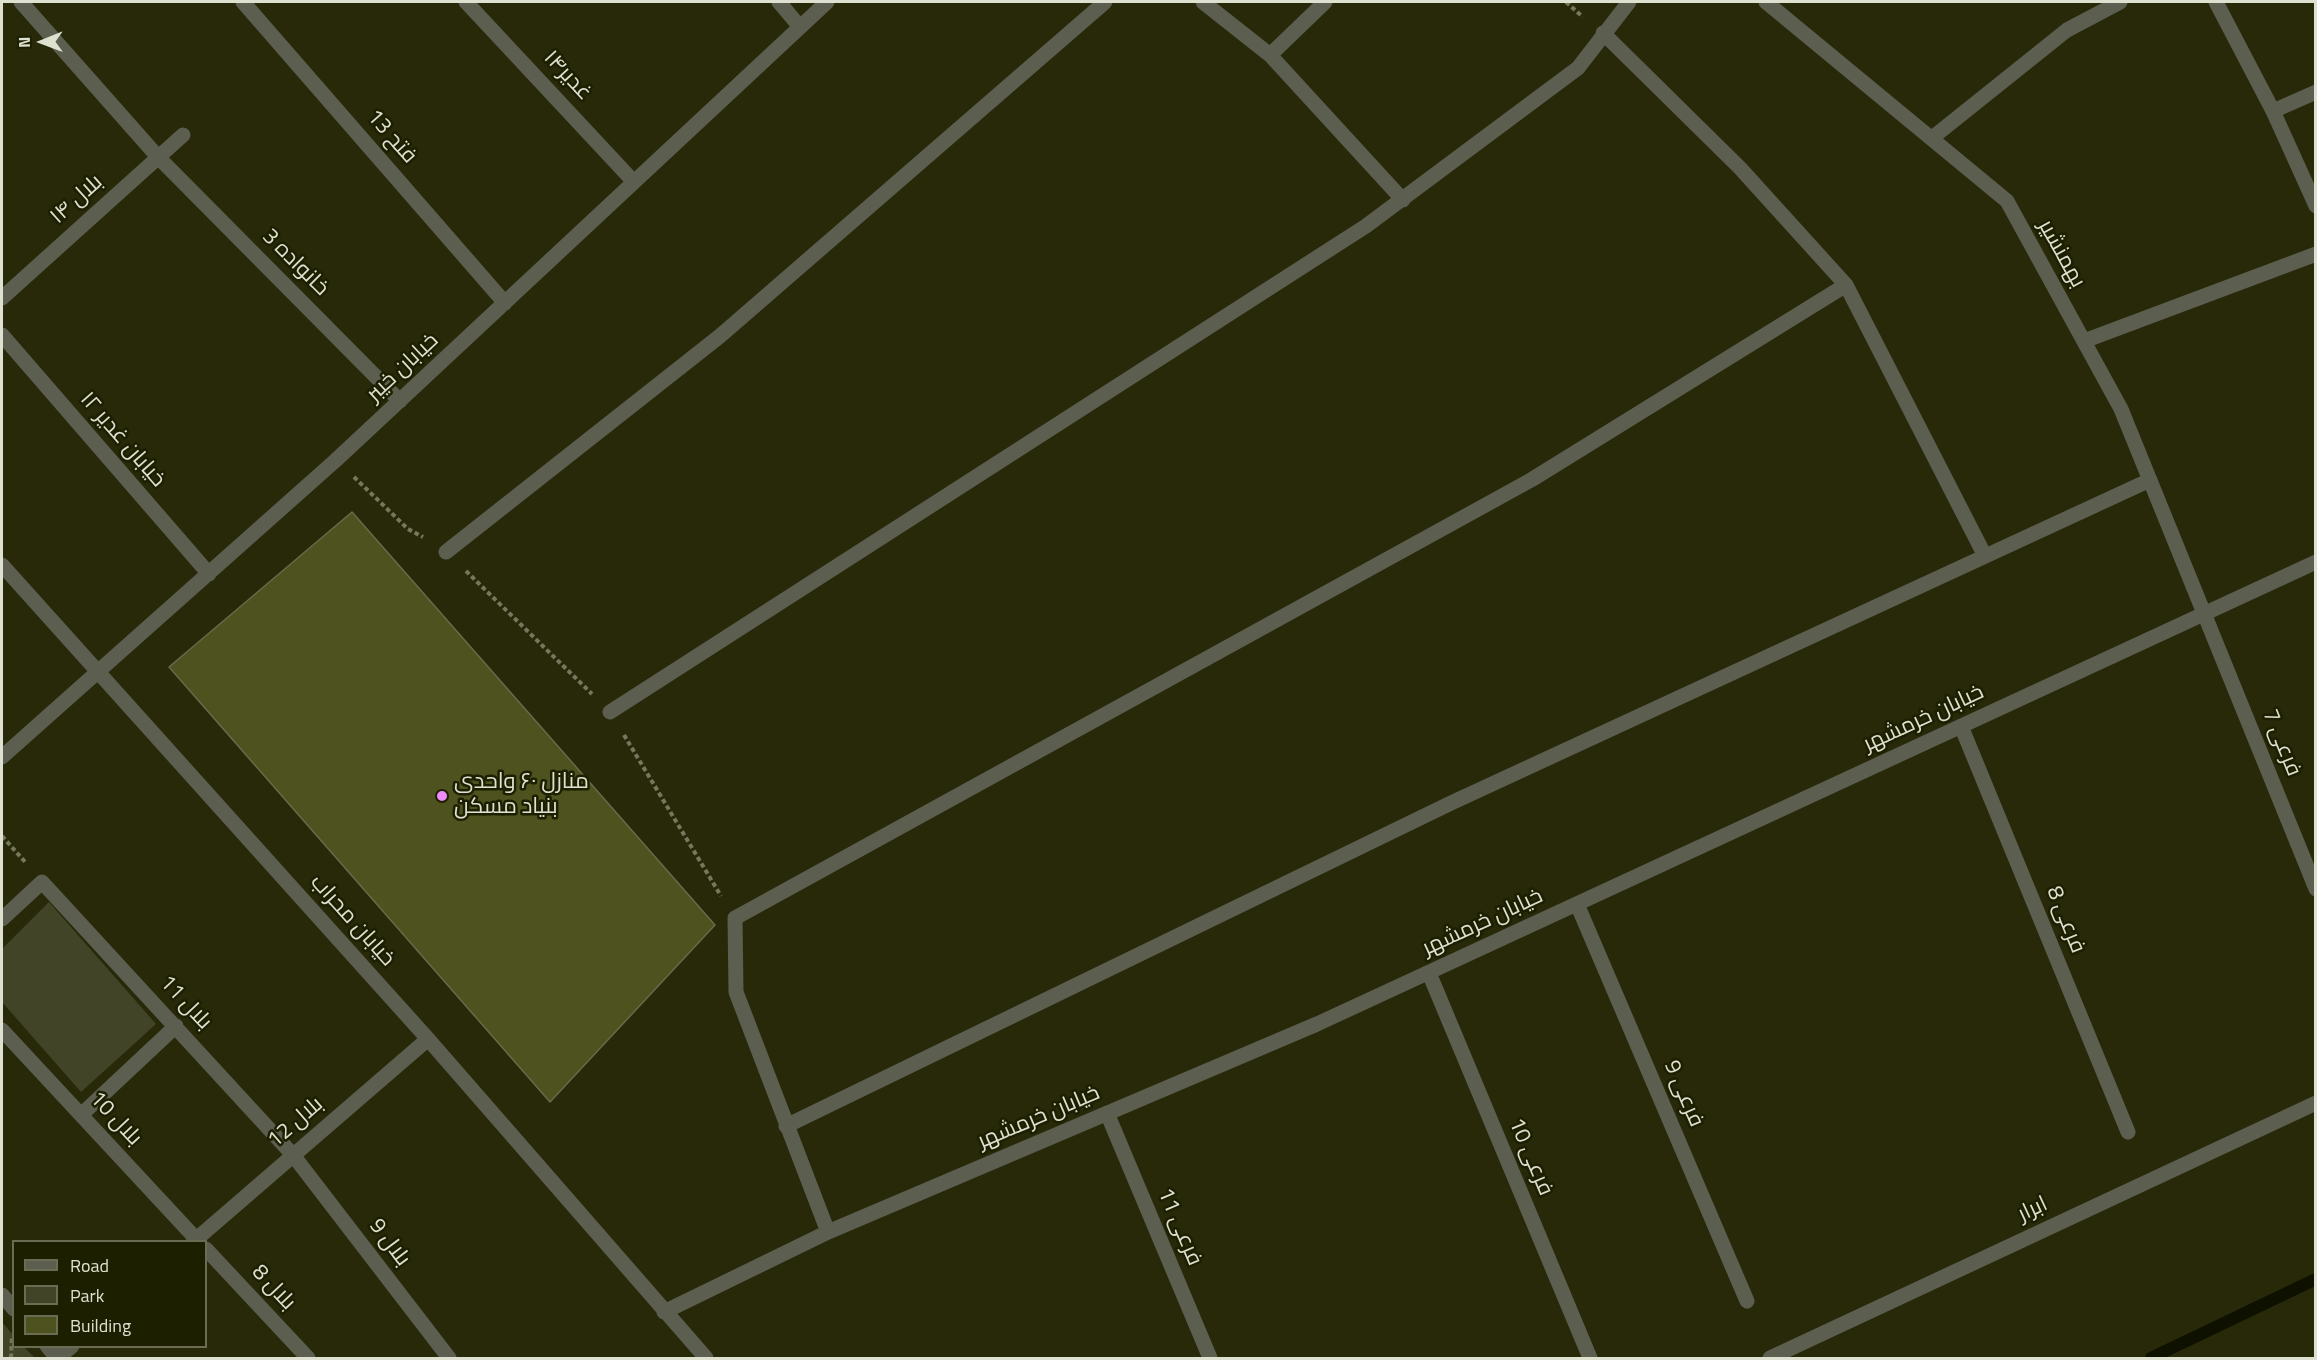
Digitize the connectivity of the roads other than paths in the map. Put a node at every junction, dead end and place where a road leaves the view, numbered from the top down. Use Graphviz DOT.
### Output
graph roads {
  1 [pos="21,2"];
  2 [pos="243,2"];
  3 [pos="466,2"];
  4 [pos="778,2"];
  5 [pos="827,2"];
  6 [pos="1105,2"];
  7 [pos="1203,2"];
  8 [pos="1325,2"];
  9 [pos="1629,2"];
  10 [pos="1766,2"];
  11 [pos="2120,2"];
  12 [pos="2216,2"];
  13 [pos="800,27"];
  14 [pos="1603,33"];
  15 [pos="1270,55"];
  16 [pos="2316,92"];
  17 [pos="2273,111"];
  18 [pos="183,135"];
  19 [pos="1932,138"];
  20 [pos="158,157"];
  21 [pos="634,182"];
  22 [pos="1403,200"];
  23 [pos="2316,206"];
  24 [pos="2316,254"];
  25 [pos="1846,285"];
  26 [pos="2,298"];
  27 [pos="505,303"];
  28 [pos="2,335"];
  29 [pos="2084,341"];
  30 [pos="400,401"];
  31 [pos="2150,480"];
  32 [pos="446,552"];
  33 [pos="1985,556"];
  34 [pos="2316,562"];
  35 [pos="2,565"];
  36 [pos="209,574"];
  37 [pos="2204,613"];
  38 [pos="98,672"];
  39 [pos="610,712"];
  40 [pos="1961,726"];
  41 [pos="2,758"];
  42 [pos="2316,889"];
  43 [pos="1577,904"];
  44 [pos="2,919"];
  45 [pos="1429,973"];
  46 [pos="176,1026"];
  47 [pos="2,1030"];
  48 [pos="428,1040"];
  49 [pos="2316,1103"];
  50 [pos="1107,1113"];
  51 [pos="81,1115"];
  52 [pos="786,1126"];
  53 [pos="2128,1132"];
  54 [pos="293,1155"];
  55 [pos="828,1232"];
  56 [pos="195,1240"];
  57 [pos="201,1240"];
  58 [pos="207,1252"];
  59 [pos="1747,1301"];
  60 [pos="664,1312"];
  61 [pos="71,1348"];
  62 [pos="58,1359"];
  63 [pos="308,1359"];
  64 [pos="448,1359"];
  65 [pos="706,1359"];
  66 [pos="1210,1359"];
  67 [pos="1590,1359"];
  68 [pos="1770,1359"];
  1 -- 20 [label="street, خانواده 3"];
  2 -- 27 [label="street, فتح 13"];
  3 -- 21 [label="street, غدیر۱۴"];
  4 -- 13 [label="street"];
  5 -- 13 [label="street, خیابان خیبر"];
  6 -- 32 [label="street"];
  7 -- 15 [label="street"];
  8 -- 15 [label="street"];
  9 -- 14 [label="street"];
  10 -- 19 [label="street, بهمنشیر"];
  11 -- 19 [label="street"];
  12 -- 17 [label="street"];
  13 -- 21 [label="street, خیابان خیبر"];
  14 -- 22 [label="street"];
  14 -- 25 [label="street"];
  15 -- 22 [label="street"];
  16 -- 17 [label="street"];
  17 -- 23 [label="street"];
  18 -- 20 [label="street, بلال ۱۴"];
  19 -- 29 [label="street, بهمنشیر"];
  20 -- 26 [label="street, بلال ۱۴"];
  20 -- 30 [label="street, خانواده 3"];
  21 -- 27 [label="street, خیابان خیبر"];
  22 -- 39 [label="street"];
  24 -- 29 [label="street"];
  25 -- 33 [label="street"];
  25 -- 52 [label="street"];
  27 -- 30 [label="street, خیابان خیبر"];
  28 -- 36 [label="street, خیابان غدیر ۱۲"];
  29 -- 31 [label="street, بهمنشیر"];
  30 -- 36 [label="street, خیابان خیبر"];
  31 -- 33 [label="street"];
  31 -- 37 [label="street, بهمنشیر"];
  33 -- 52 [label="street"];
  34 -- 37 [label="street, خیابان خرمشهر"];
  35 -- 38 [label="street, خیابان محراب"];
  36 -- 38 [label="street, خیابان خیبر"];
  37 -- 40 [label="street, خیابان خرمشهر"];
  37 -- 42 [label="street, فرعی 7"];
  38 -- 41 [label="street, خیابان خیبر"];
  38 -- 48 [label="street, خیابان محراب"];
  40 -- 43 [label="street, خیابان خرمشهر"];
  40 -- 53 [label="street, فرعی 8"];
  43 -- 45 [label="street, خیابان خرمشهر"];
  43 -- 59 [label="street, فرعی 9"];
  44 -- 46 [label="street, بلال 11"];
  45 -- 50 [label="street, خیابان خرمشهر"];
  45 -- 67 [label="street, فرعی 10"];
  46 -- 51 [label="street"];
  46 -- 54 [label="street, بلال 11"];
  47 -- 51 [label="street, بلال 10"];
  48 -- 54 [label="street, بلال 12"];
  48 -- 60 [label="street, خیابان محراب"];
  49 -- 68 [label="street, ابرار"];
  50 -- 55 [label="street, خیابان خرمشهر"];
  50 -- 66 [label="street, فرعی 11"];
  51 -- 56 [label="street, بلال 10"];
  52 -- 55 [label="street"];
  54 -- 57 [label="street, بلال 12"];
  54 -- 64 [label="street, بلال 9"];
  55 -- 60 [label="street, خیابان خرمشهر"];
  58 -- 63 [label="street, بلال 8"];
  60 -- 65 [label="street, خیابان محراب"];
  61 -- 62 [label="street"];
}
